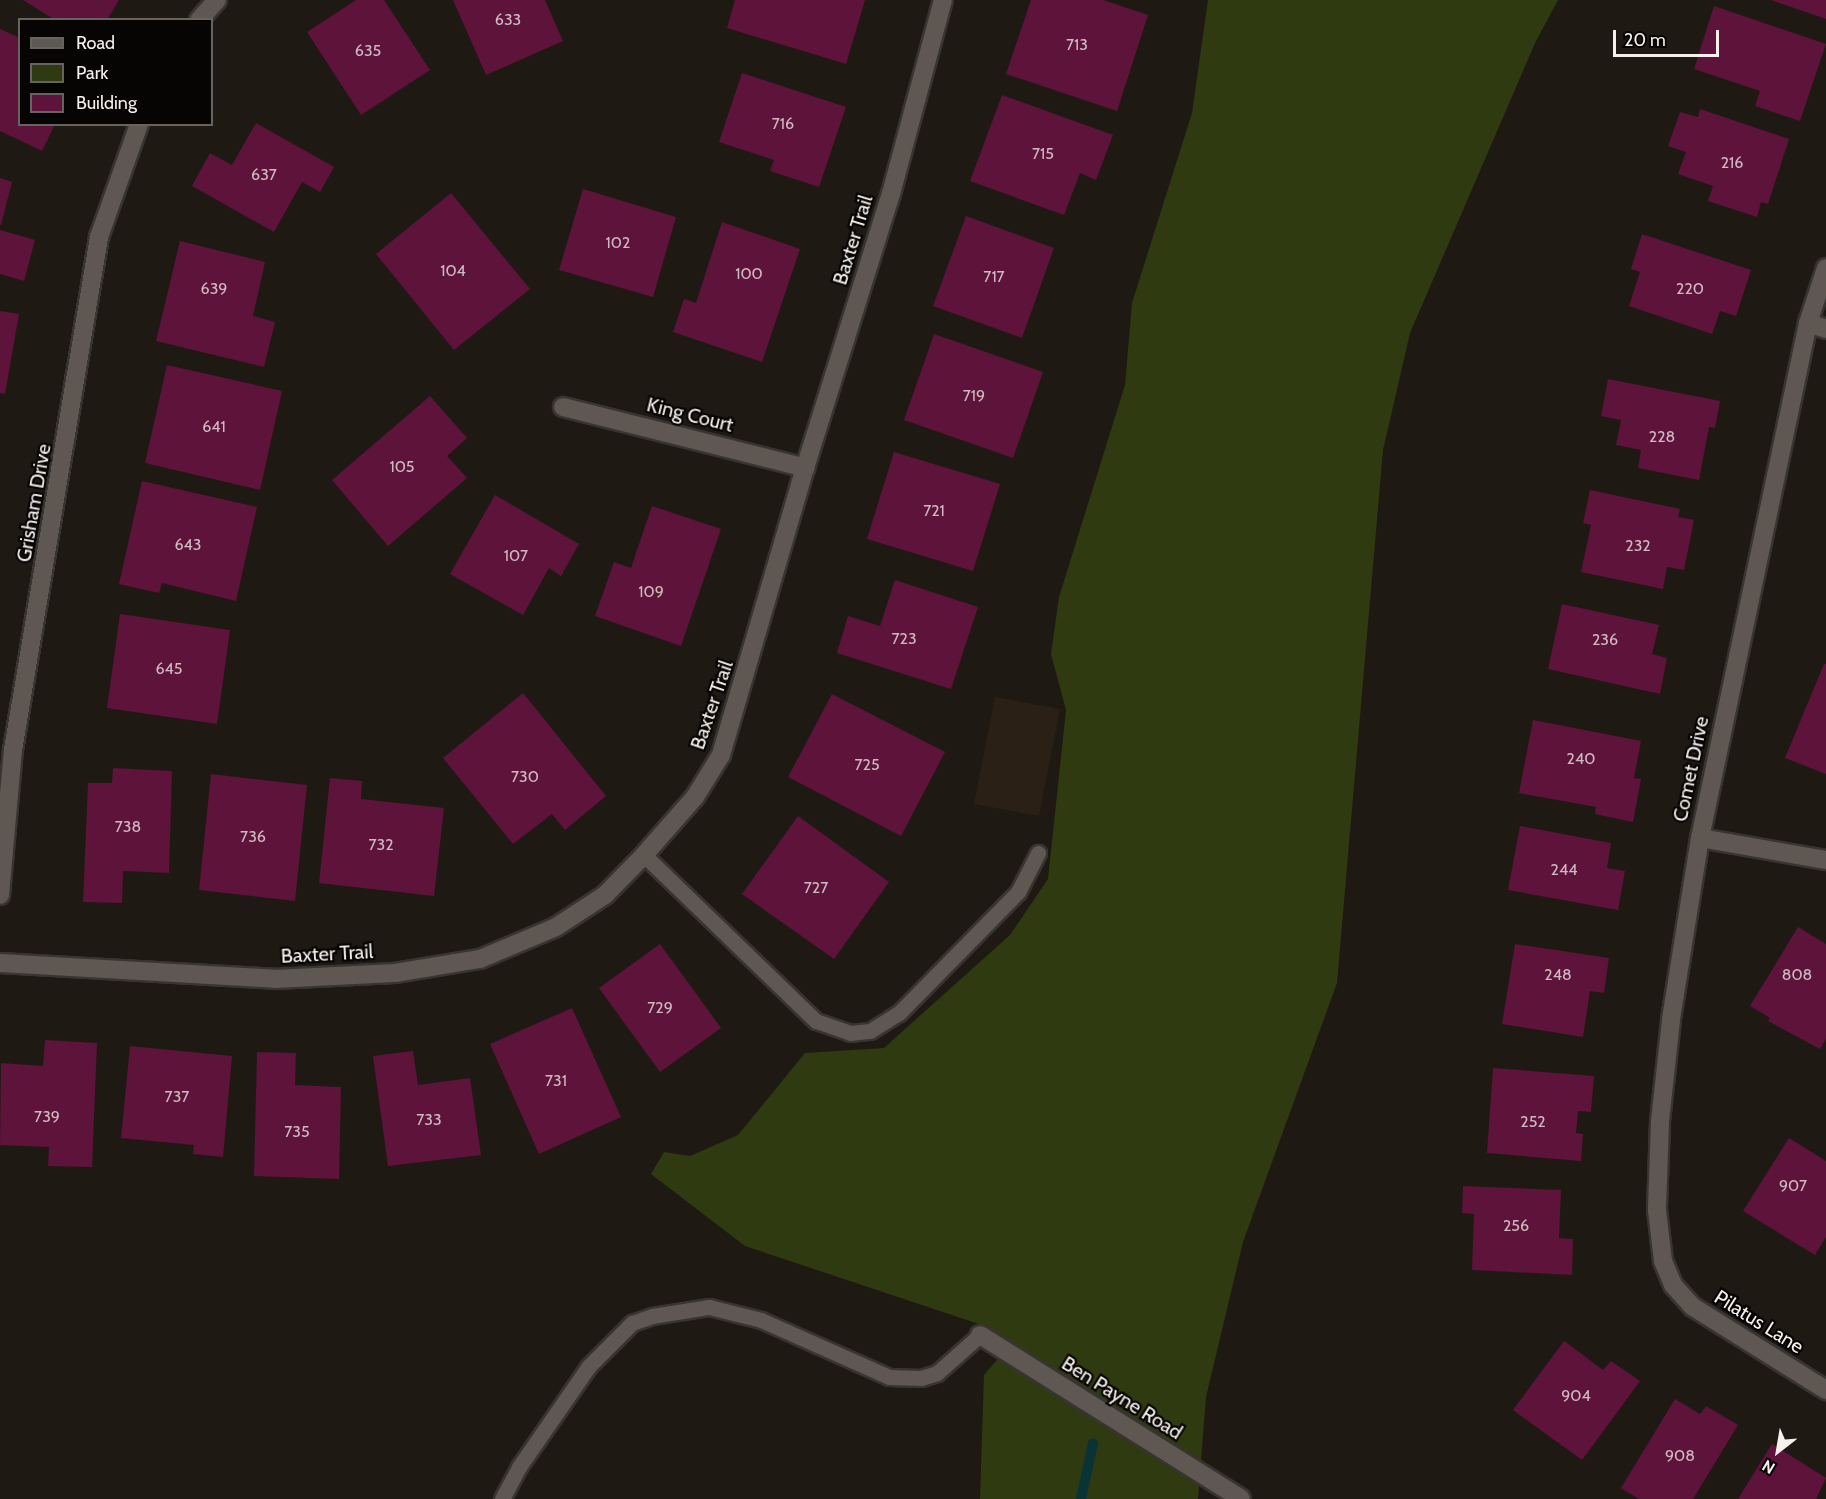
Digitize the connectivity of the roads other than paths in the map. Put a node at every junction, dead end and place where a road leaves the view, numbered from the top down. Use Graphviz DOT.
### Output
graph roads {
  1 [pos="217,0"];
  2 [pos="943,0"];
  3 [pos="201,18"];
  4 [pos="138,126"];
  5 [pos="1826,268"];
  6 [pos="1808,323"];
  7 [pos="1826,329"];
  8 [pos="563,407"];
  9 [pos="805,468"];
  10 [pos="1700,838"];
  11 [pos="1038,853"];
  12 [pos="644,855"];
  13 [pos="1826,860"];
  14 [pos="0,895"];
  15 [pos="0,963"];
  16 [pos="1673,1285"];
  17 [pos="980,1335"];
  18 [pos="1826,1390"];
  19 [pos="502,1499"];
  20 [pos="1241,1499"];
  1 -- 3 [label="street"];
  2 -- 9 [label="street, Baxter Trail"];
  4 -- 14 [label="street, Grisham Drive"];
  5 -- 6 [label="street, Comet Drive"];
  6 -- 7 [label="street"];
  6 -- 10 [label="street, Comet Drive"];
  8 -- 9 [label="street, King Court"];
  9 -- 12 [label="street, Baxter Trail"];
  10 -- 13 [label="street"];
  10 -- 16 [label="street, Comet Drive"];
  11 -- 12 [label="lane"];
  12 -- 15 [label="street, Baxter Trail"];
  16 -- 18 [label="street, Pilatus Lane"];
  17 -- 19 [label="lane"];
  17 -- 20 [label="street, Ben Payne Road"];
}
